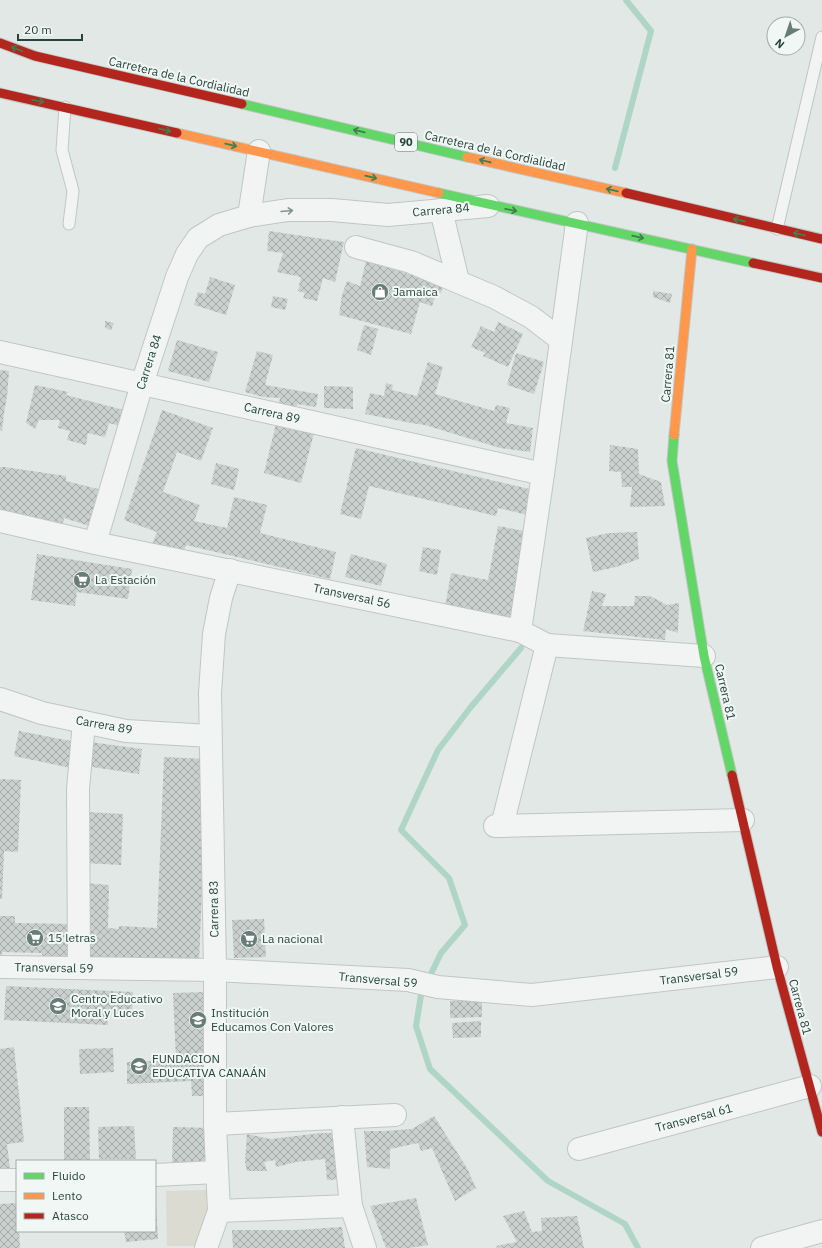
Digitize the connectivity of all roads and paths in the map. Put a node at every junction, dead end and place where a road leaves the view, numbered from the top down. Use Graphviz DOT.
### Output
graph roads {
  1 [pos="822,37"];
  2 [pos="0,42"];
  3 [pos="0,93"];
  4 [pos="65,107"];
  5 [pos="259,151"];
  6 [pos="491,206"];
  7 [pos="441,210"];
  8 [pos="249,216"];
  9 [pos="577,223"];
  10 [pos="69,224"];
  11 [pos="777,228"];
  12 [pos="822,239"];
  13 [pos="356,247"];
  14 [pos="692,249"];
  15 [pos="822,278"];
  16 [pos="458,281"];
  17 [pos="561,340"];
  18 [pos="0,352"];
  19 [pos="142,384"];
  20 [pos="543,474"];
  21 [pos="0,521"];
  22 [pos="95,543"];
  23 [pos="230,570"];
  24 [pos="520,631"];
  25 [pos="547,645"];
  26 [pos="704,656"];
  27 [pos="0,699"];
  28 [pos="84,722"];
  29 [pos="210,736"];
  30 [pos="743,820"];
  31 [pos="0,966"];
  32 [pos="777,966"];
  33 [pos="79,968"];
  34 [pos="215,970"];
  35 [pos="810,1086"];
  36 [pos="395,1115"];
  37 [pos="342,1117"];
  38 [pos="215,1124"];
  39 [pos="822,1132"];
  40 [pos="579,1149"];
  41 [pos="217,1172"];
  42 [pos="156,1175"];
  43 [pos="0,1180"];
  44 [pos="16,1180"];
  45 [pos="351,1206"];
  46 [pos="219,1211"];
  47 [pos="822,1230"];
  48 [pos="206,1248"];
  49 [pos="365,1248"];
  50 [pos="762,1248"];
  1 -- 11 [label="lane"];
  11 -- 2 [label="main road, Carretera de la Cordialidad / 90, one-way"];
  3 -- 4 [label="main road, one-way"];
  4 -- 5 [label="main road, one-way"];
  4 -- 10 [label="lane"];
  5 -- 6 [label="main road, one-way"];
  5 -- 8 [label="street"];
  6 -- 7 [label="street, Carrera 84"];
  6 -- 9 [label="main road, one-way"];
  8 -- 7 [label="street, Carrera 84, one-way"];
  7 -- 16 [label="street"];
  8 -- 19 [label="street, Carrera 84"];
  9 -- 14 [label="main road, one-way"];
  9 -- 17 [label="street"];
  12 -- 11 [label="main road, Carretera de la Cordialidad / 90, one-way"];
  13 -- 16 [label="street"];
  14 -- 15 [label="main road"];
  14 -- 26 [label="main road, Carrera 81"];
  16 -- 17 [label="street"];
  17 -- 20 [label="street"];
  18 -- 19 [label="street, Carrera 89"];
  19 -- 20 [label="street, Carrera 89"];
  19 -- 22 [label="street, Carrera 84"];
  20 -- 24 [label="street"];
  21 -- 22 [label="street, Transversal 56"];
  22 -- 23 [label="street, Transversal 56"];
  23 -- 24 [label="street, Transversal 56"];
  23 -- 29 [label="street, Carrera 83"];
  24 -- 25 [label="street, Transversal 56"];
  25 -- 26 [label="street, Transversal 56"];
  25 -- 30 [label="street"];
  26 -- 30 [label="main road, Carrera 81"];
  27 -- 28 [label="street, Carrera 89"];
  28 -- 29 [label="street, Carrera 89"];
  28 -- 33 [label="street"];
  29 -- 34 [label="street, Carrera 83"];
  30 -- 32 [label="main road, Carrera 81"];
  31 -- 33 [label="street, Transversal 59"];
  32 -- 34 [label="street, Transversal 59"];
  32 -- 35 [label="main road, Carrera 81"];
  33 -- 34 [label="street, Transversal 59"];
  34 -- 38 [label="street, Carrera 83"];
  35 -- 39 [label="main road, Carrera 81"];
  35 -- 40 [label="street, Transversal 61"];
  36 -- 37 [label="street"];
  37 -- 38 [label="street"];
  37 -- 45 [label="street"];
  38 -- 41 [label="street, Carrera 83"];
  41 -- 42 [label="street"];
  41 -- 46 [label="street, Carrera 83"];
  43 -- 44 [label="street"];
  45 -- 46 [label="street"];
  45 -- 49 [label="street"];
  46 -- 48 [label="street, Carrera 83"];
  47 -- 50 [label="street"];
}
